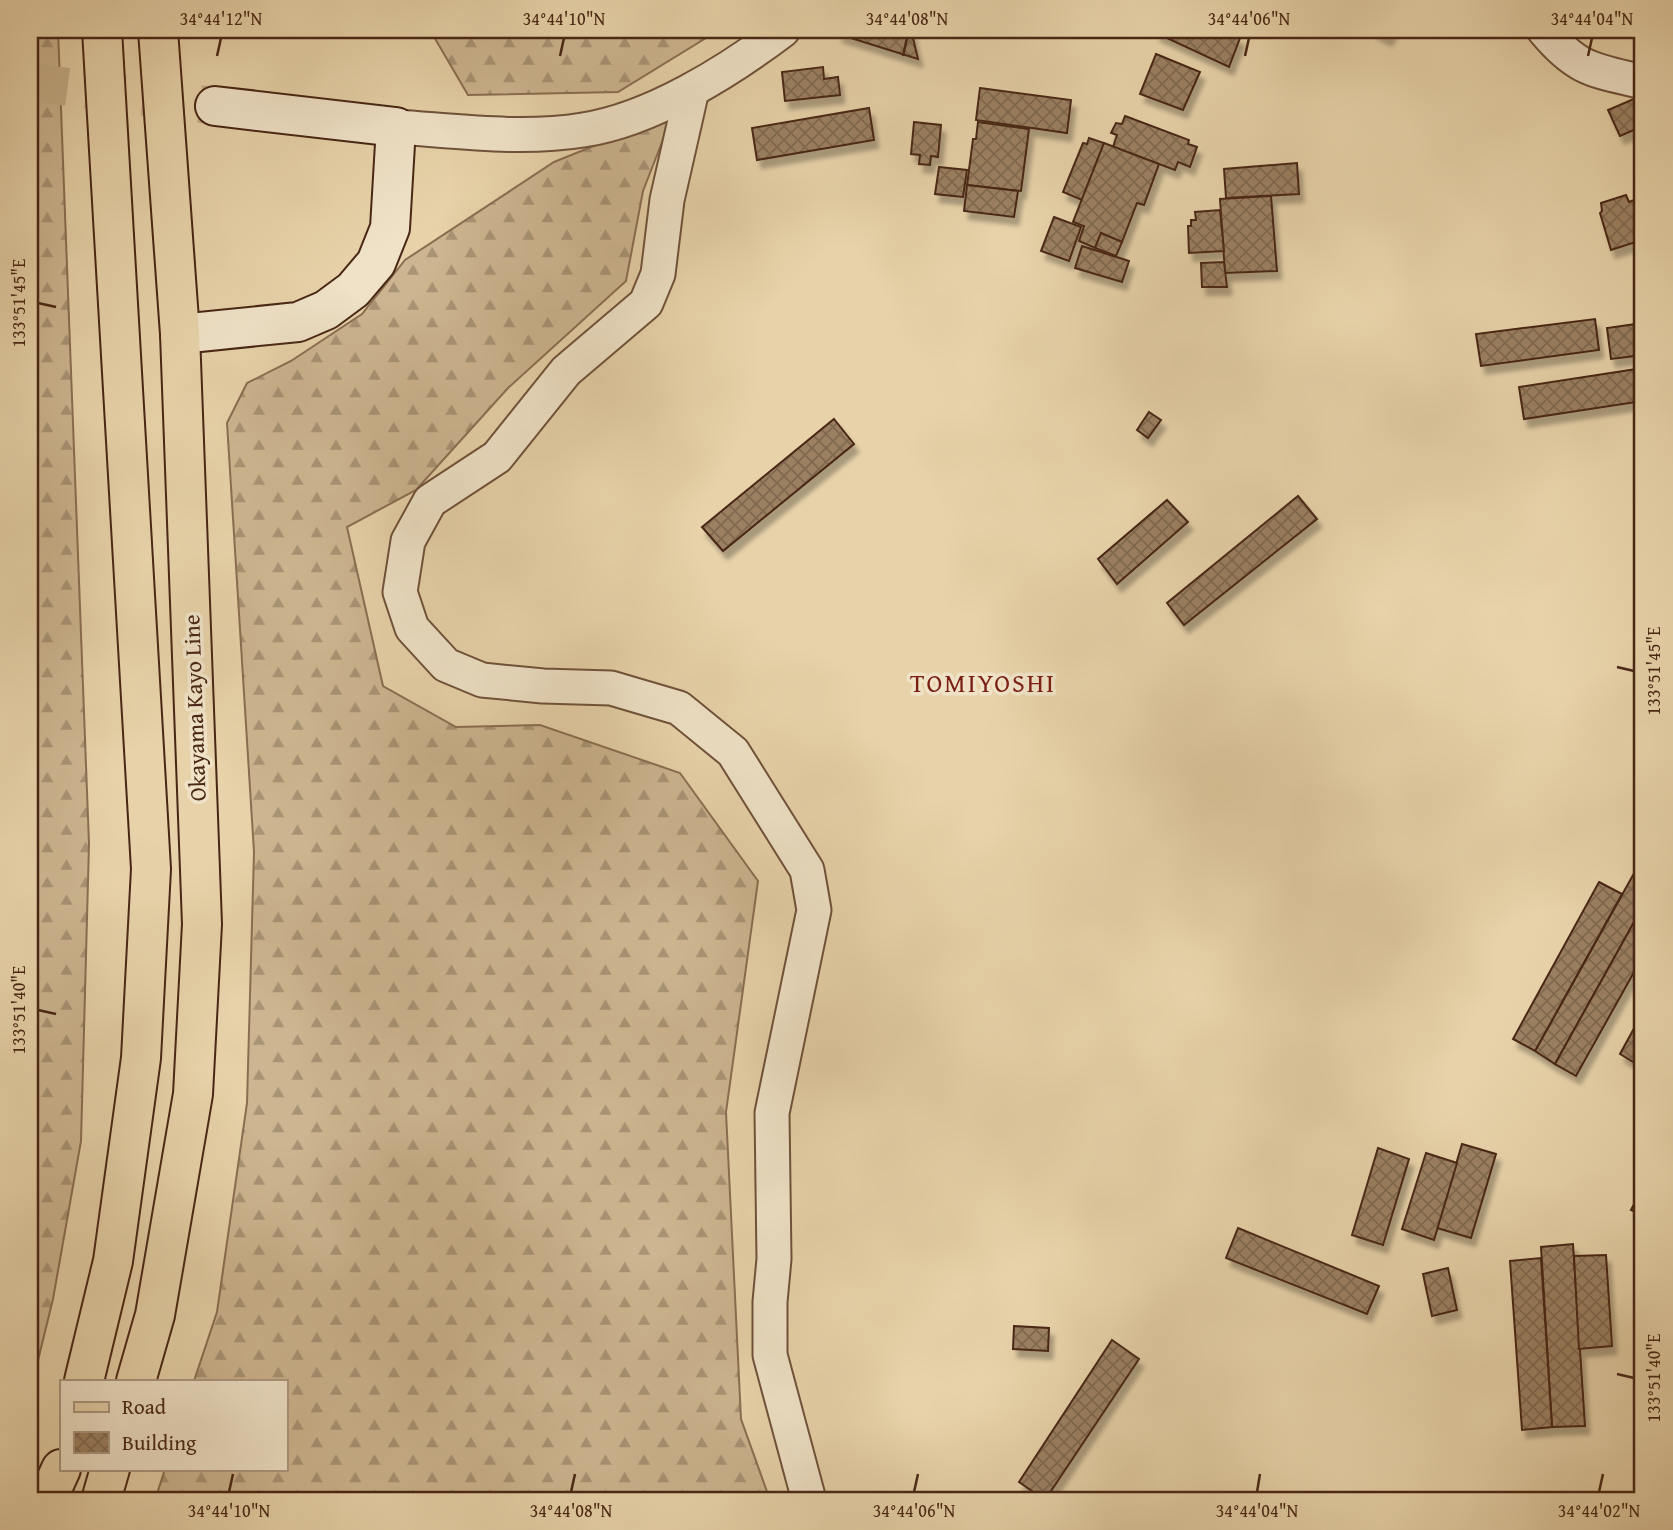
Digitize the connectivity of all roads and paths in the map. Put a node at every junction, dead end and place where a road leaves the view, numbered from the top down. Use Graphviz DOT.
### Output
graph roads {
  1 [pos="103,30"];
  2 [pos="158,30"];
  3 [pos="783,30"];
  4 [pos="1544,30"];
  5 [pos="1643,82"];
  6 [pos="692,90"];
  7 [pos="215,106"];
  8 [pos="396,127"];
  9 [pos="180,334"];
  10 [pos="84,1380"];
  11 [pos="135,1380"];
  12 [pos="61,1470"];
  13 [pos="110,1470"];
  14 [pos="47,1500"];
  15 [pos="101,1500"];
  16 [pos="809,1500"];
  1 -- 10 [label="main road"];
  2 -- 9 [label="main road, Okayama Kayo Line"];
  3 -- 6 [label="street"];
  4 -- 5 [label="street"];
  6 -- 8 [label="street"];
  6 -- 16 [label="street"];
  7 -- 8 [label="street"];
  8 -- 9 [label="street"];
  9 -- 11 [label="main road, Okayama Kayo Line"];
  12 -- 14 [label="main road"];
  13 -- 15 [label="main road"];
}
